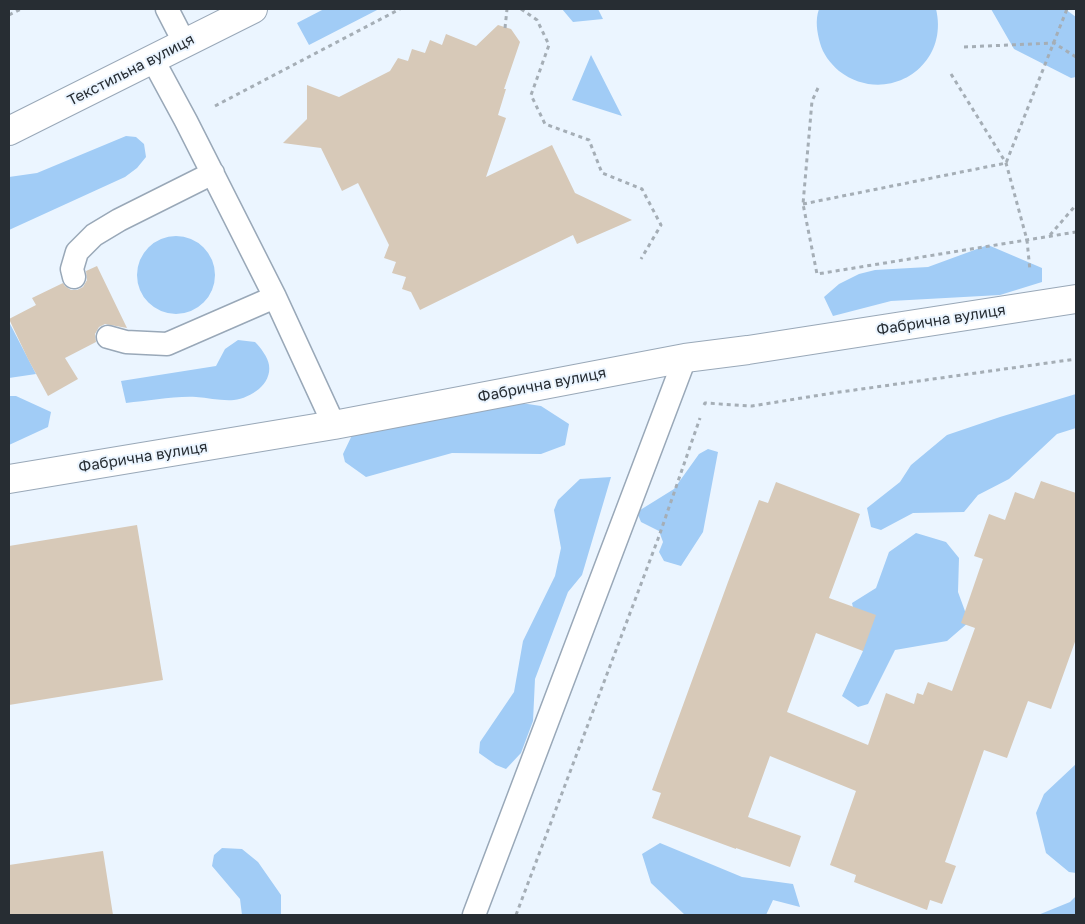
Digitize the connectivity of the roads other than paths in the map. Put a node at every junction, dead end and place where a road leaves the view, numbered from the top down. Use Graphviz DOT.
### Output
graph roads {
  1 [pos="167,9"];
  2 [pos="253,9"];
  3 [pos="185,44"];
  4 [pos="153,60"];
  5 [pos="9,131"];
  6 [pos="213,173"];
  7 [pos="74,277"];
  8 [pos="275,297"];
  9 [pos="1076,300"];
  10 [pos="108,337"];
  11 [pos="685,358"];
  12 [pos="334,426"];
  13 [pos="9,479"];
  14 [pos="474,915"];
  1 -- 3 [label="lane"];
  2 -- 3 [label="street, Текстильна вулиця"];
  3 -- 4 [label="street, Текстильна вулиця"];
  4 -- 5 [label="street, Текстильна вулиця"];
  4 -- 6 [label="lane"];
  6 -- 7 [label="lane"];
  6 -- 8 [label="lane"];
  8 -- 10 [label="lane"];
  8 -- 12 [label="lane"];
  9 -- 11 [label="street, Фабрична вулиця"];
  11 -- 12 [label="street, Фабрична вулиця"];
  11 -- 14 [label="lane"];
  12 -- 13 [label="street, Фабрична вулиця"];
}
